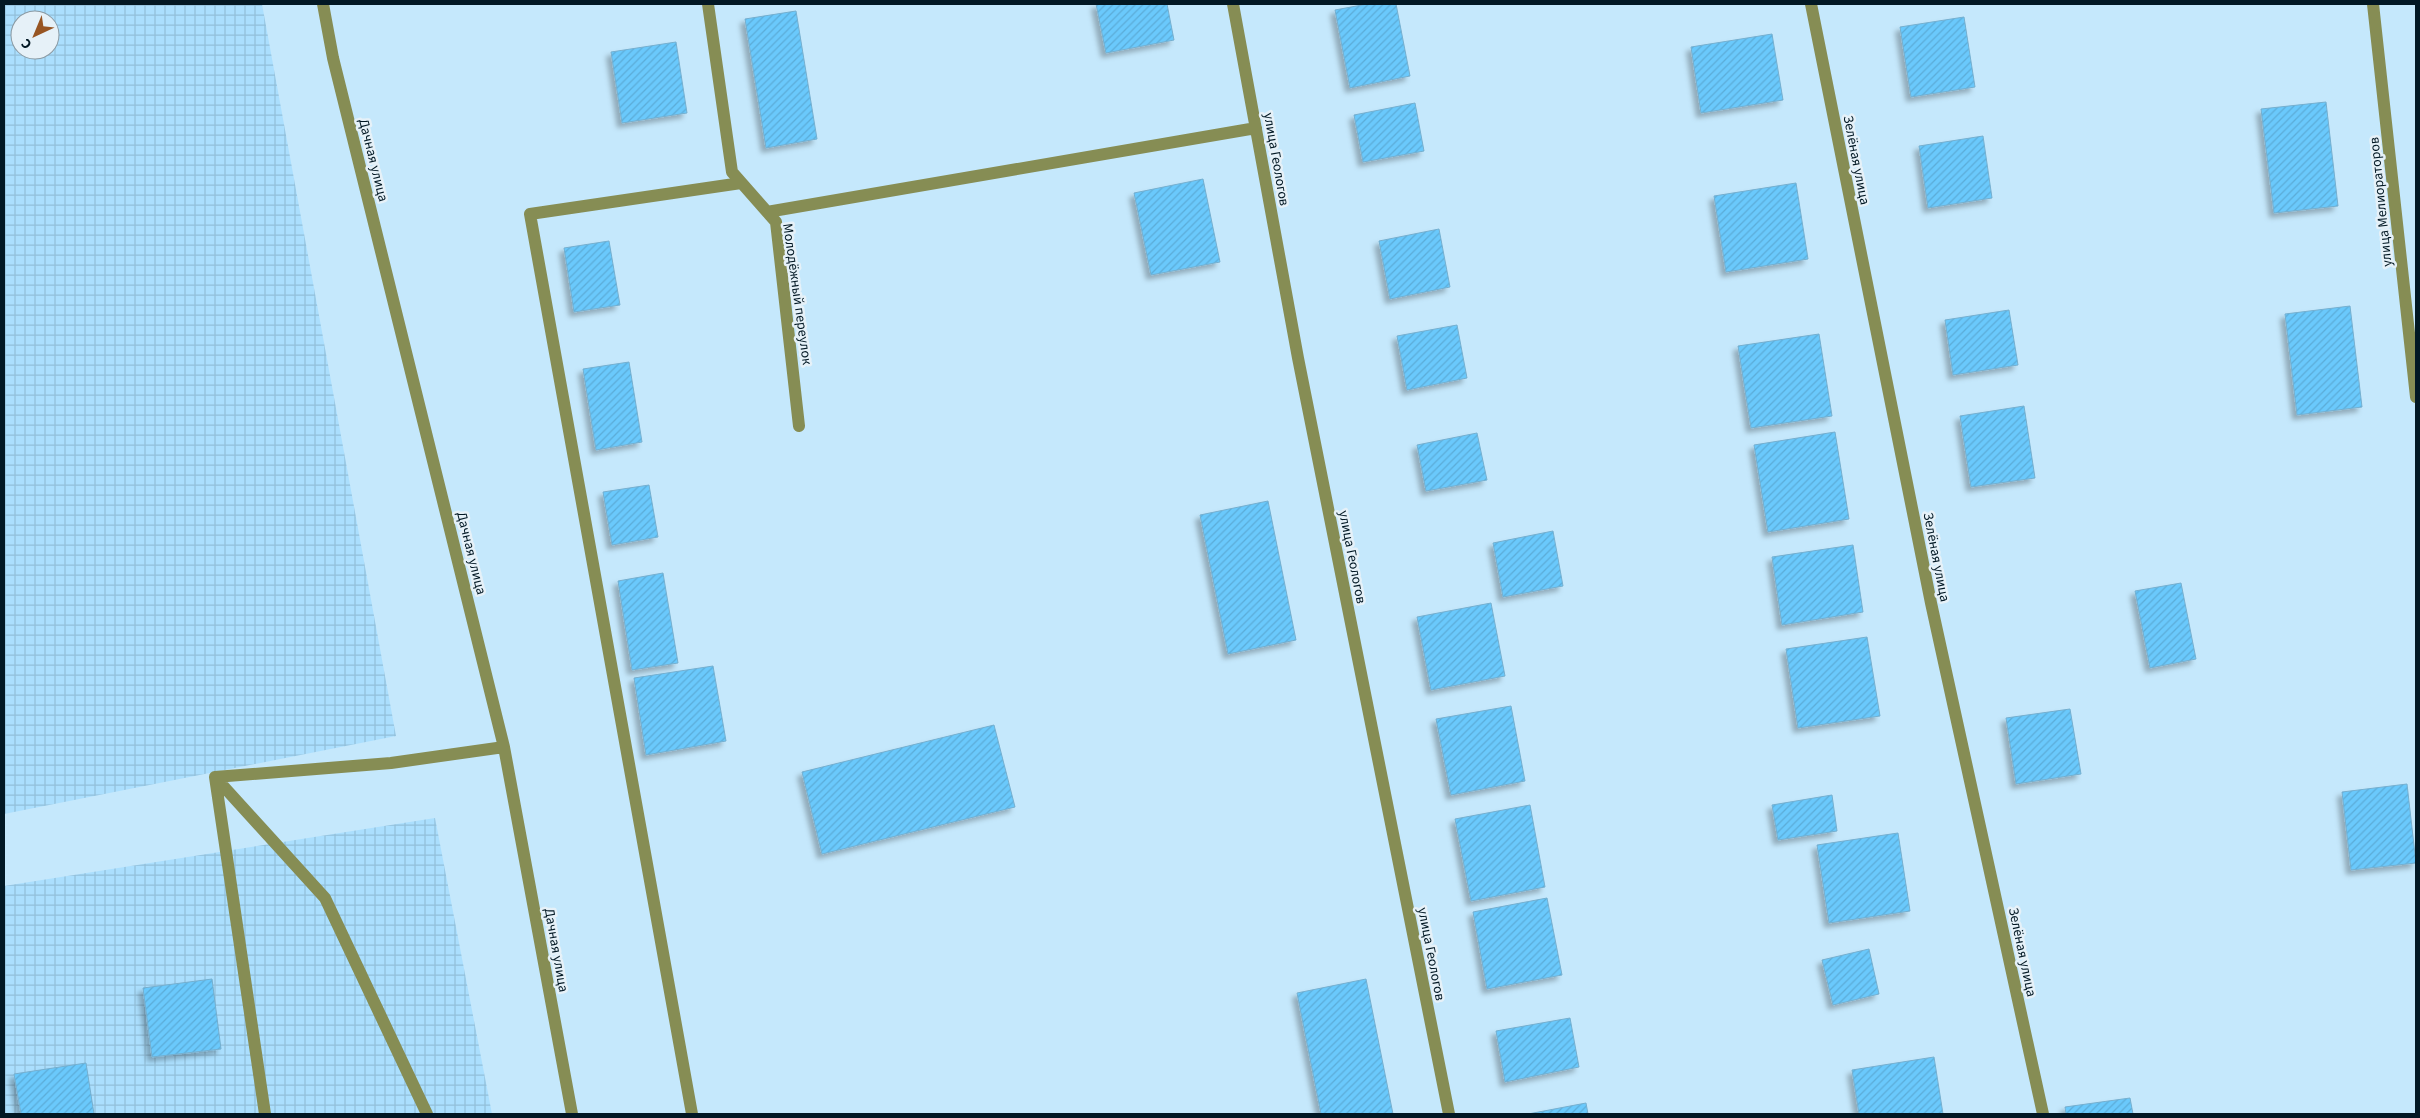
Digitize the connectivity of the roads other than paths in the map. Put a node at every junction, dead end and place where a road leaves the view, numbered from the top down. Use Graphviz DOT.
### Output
graph roads {
  1 [pos="323,4"];
  2 [pos="708,4"];
  3 [pos="1233,4"];
  4 [pos="1811,4"];
  5 [pos="2373,4"];
  6 [pos="1256,128"];
  7 [pos="741,183"];
  8 [pos="767,212"];
  9 [pos="2416,397"];
  10 [pos="799,426"];
  11 [pos="504,747"];
  12 [pos="214,777"];
  13 [pos="265,1114"];
  14 [pos="427,1114"];
  15 [pos="572,1114"];
  16 [pos="692,1114"];
  17 [pos="1449,1114"];
  18 [pos="2043,1114"];
  1 -- 11 [label="street, Дачная улица"];
  2 -- 7 [label="street, Молодёжный переулок"];
  3 -- 6 [label="street, улица Геологов"];
  4 -- 18 [label="street, Зелёная улица"];
  5 -- 9 [label="street, улица Мелиораторов"];
  6 -- 8 [label="street"];
  6 -- 17 [label="street, улица Геологов"];
  7 -- 8 [label="street, Молодёжный переулок"];
  7 -- 16 [label="street"];
  8 -- 10 [label="street, Молодёжный переулок"];
  11 -- 12 [label="street"];
  11 -- 15 [label="street, Дачная улица"];
  12 -- 13 [label="street"];
  12 -- 14 [label="street"];
}
